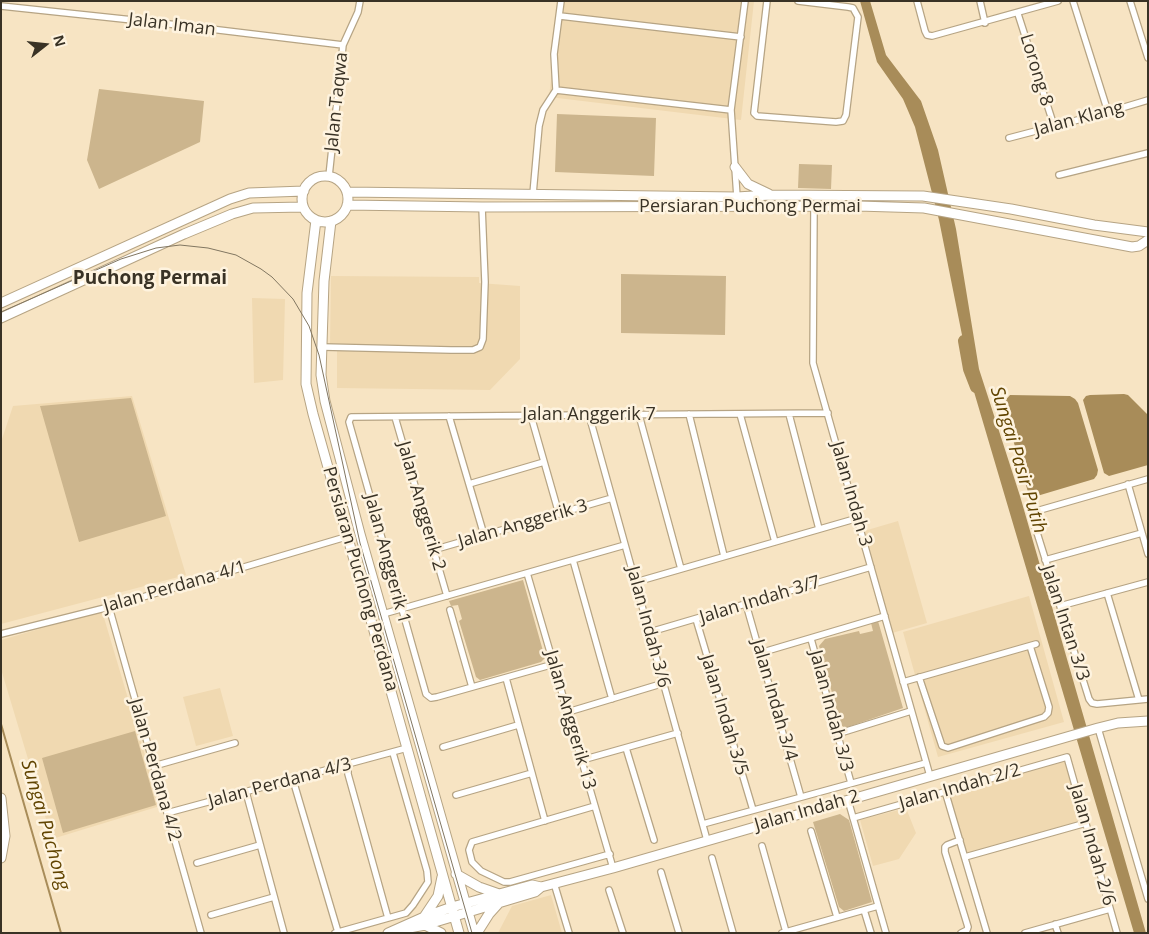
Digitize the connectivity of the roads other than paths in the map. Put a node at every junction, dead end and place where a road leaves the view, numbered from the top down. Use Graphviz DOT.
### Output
graph roads {
  1 [pos="360,1"];
  2 [pos="561,1"];
  3 [pos="745,1"];
  4 [pos="767,1"];
  5 [pos="798,1"];
  6 [pos="917,1"];
  7 [pos="980,1"];
  8 [pos="1073,1"];
  9 [pos="1130,1"];
  10 [pos="1055,2"];
  11 [pos="1,6"];
  12 [pos="1018,14"];
  13 [pos="560,16"];
  14 [pos="985,23"];
  15 [pos="741,37"];
  16 [pos="343,45"];
  17 [pos="1148,58"];
  18 [pos="556,90"];
  19 [pos="1148,100"];
  20 [pos="731,110"];
  21 [pos="1108,112"];
  22 [pos="1054,126"];
  23 [pos="1010,138"];
  24 [pos="1148,153"];
  25 [pos="735,167"];
  26 [pos="1059,175"];
  27 [pos="329,176"];
  28 [pos="304,192"];
  29 [pos="347,192"];
  30 [pos="533,194"];
  31 [pos="775,195"];
  32 [pos="846,196"];
  33 [pos="737,197"];
  34 [pos="347,205"];
  35 [pos="303,207"];
  36 [pos="482,207"];
  37 [pos="714,207"];
  38 [pos="770,207"];
  39 [pos="814,207"];
  40 [pos="316,220"];
  41 [pos="331,221"];
  42 [pos="1148,232"];
  43 [pos="1148,240"];
  44 [pos="1,303"];
  45 [pos="1,318"];
  46 [pos="323,347"];
  47 [pos="828,413"];
  48 [pos="689,414"];
  49 [pos="740,414"];
  50 [pos="789,414"];
  51 [pos="589,415"];
  52 [pos="639,415"];
  53 [pos="449,416"];
  54 [pos="531,416"];
  55 [pos="351,417"];
  56 [pos="395,417"];
  57 [pos="544,462"];
  58 [pos="1148,479"];
  59 [pos="469,484"];
  60 [pos="1128,484"];
  61 [pos="612,498"];
  62 [pos="559,514"];
  63 [pos="858,518"];
  64 [pos="819,529"];
  65 [pos="1142,533"];
  66 [pos="484,535"];
  67 [pos="349,536"];
  68 [pos="775,542"];
  69 [pos="625,545"];
  70 [pos="433,550"];
  71 [pos="1148,554"];
  72 [pos="724,556"];
  73 [pos="573,560"];
  74 [pos="1045,560"];
  75 [pos="871,567"];
  76 [pos="681,569"];
  77 [pos="527,573"];
  78 [pos="636,582"];
  79 [pos="1148,582"];
  80 [pos="1107,593"];
  81 [pos="447,596"];
  82 [pos="746,604"];
  83 [pos="1060,606"];
  84 [pos="108,607"];
  85 [pos="400,609"];
  86 [pos="450,610"];
  87 [pos="383,614"];
  88 [pos="885,616"];
  89 [pos="696,619"];
  90 [pos="650,632"];
  91 [pos="1,634"];
  92 [pos="811,639"];
  93 [pos="760,653"];
  94 [pos="554,664"];
  95 [pos="506,678"];
  96 [pos="919,678"];
  97 [pos="903,682"];
  98 [pos="664,684"];
  99 [pos="472,687"];
  100 [pos="612,699"];
  101 [pos="1148,699"];
  102 [pos="1139,700"];
  103 [pos="911,711"];
  104 [pos="568,712"];
  105 [pos="1148,721"];
  106 [pos="518,725"];
  107 [pos="1094,730"];
  108 [pos="678,733"];
  109 [pos="837,734"];
  110 [pos="235,743"];
  111 [pos="443,747"];
  112 [pos="407,748"];
  113 [pos="626,748"];
  114 [pos="393,752"];
  115 [pos="1067,757"];
  116 [pos="582,760"];
  117 [pos="926,763"];
  118 [pos="348,764"];
  119 [pos="154,766"];
  120 [pos="532,773"];
  121 [pos="930,776"];
  122 [pos="293,780"];
  123 [pos="851,783"];
  124 [pos="946,791"];
  125 [pos="246,792"];
  126 [pos="456,795"];
  127 [pos="801,797"];
  128 [pos="1,798"];
  129 [pos="848,800"];
  130 [pos="595,806"];
  131 [pos="753,810"];
  132 [pos="167,813"];
  133 [pos="853,818"];
  134 [pos="545,821"];
  135 [pos="1086,823"];
  136 [pos="703,824"];
  137 [pos="812,831"];
  138 [pos="654,840"];
  139 [pos="707,840"];
  140 [pos="960,840"];
  141 [pos="260,845"];
  142 [pos="762,846"];
  143 [pos="610,854"];
  144 [pos="1,858"];
  145 [pos="712,858"];
  146 [pos="965,858"];
  147 [pos="198,863"];
  148 [pos="614,868"];
  149 [pos="442,872"];
  150 [pos="661,872"];
  151 [pos="456,874"];
  152 [pos="554,883"];
  153 [pos="610,890"];
  154 [pos="274,896"];
  155 [pos="500,898"];
  156 [pos="1148,899"];
  157 [pos="878,906"];
  158 [pos="452,907"];
  159 [pos="466,908"];
  160 [pos="1110,908"];
  161 [pos="864,910"];
  162 [pos="211,915"];
  163 [pos="454,916"];
  164 [pos="837,917"];
  165 [pos="388,918"];
  166 [pos="424,921"];
  167 [pos="1055,924"];
  168 [pos="336,932"];
  169 [pos="391,932"];
  170 [pos="784,932"];
  171 [pos="201,933"];
  172 [pos="284,933"];
  173 [pos="442,933"];
  174 [pos="459,933"];
  175 [pos="476,933"];
  176 [pos="568,933"];
  177 [pos="623,933"];
  178 [pos="679,933"];
  179 [pos="733,933"];
  180 [pos="870,933"];
  181 [pos="886,933"];
  182 [pos="961,933"];
  183 [pos="987,933"];
  184 [pos="1025,933"];
  185 [pos="1058,933"];
  186 [pos="1117,933"];
  1 -- 16 [label="street, Jalan Taqwa"];
  2 -- 13 [label="street"];
  3 -- 15 [label="street"];
  4 -- 5 [label="street"];
  6 -- 14 [label="street"];
  7 -- 14 [label="street"];
  8 -- 21 [label="street"];
  9 -- 17 [label="street"];
  10 -- 12 [label="street"];
  11 -- 16 [label="street, Jalan Iman"];
  12 -- 14 [label="street"];
  12 -- 22 [label="street, Lorong 8"];
  13 -- 15 [label="street"];
  13 -- 18 [label="street"];
  15 -- 20 [label="street"];
  16 -- 27 [label="street, Jalan Taqwa"];
  18 -- 20 [label="street"];
  18 -- 30 [label="street"];
  19 -- 21 [label="street, Jalan Klang"];
  20 -- 25 [label="street"];
  21 -- 22 [label="street, Jalan Klang"];
  22 -- 23 [label="street, Jalan Klang"];
  24 -- 26 [label="street"];
  25 -- 31 [label="street"];
  25 -- 33 [label="street"];
  27 -- 28 [label="street"];
  27 -- 29 [label="street"];
  28 -- 35 [label="street"];
  28 -- 44 [label="street"];
  29 -- 30 [label="street, Persiaran Puchong Permai"];
  29 -- 34 [label="street"];
  30 -- 33 [label="street, Persiaran Puchong Permai"];
  31 -- 32 [label="street, Persiaran Puchong Permai"];
  31 -- 33 [label="street, Persiaran Puchong Permai"];
  31 -- 39 [label="street"];
  32 -- 39 [label="street"];
  32 -- 42 [label="street, Persiaran Puchong Permai"];
  33 -- 37 [label="street"];
  33 -- 38 [label="street"];
  34 -- 36 [label="street, Persiaran Puchong Permai"];
  34 -- 41 [label="street"];
  35 -- 40 [label="street"];
  35 -- 45 [label="street"];
  36 -- 37 [label="street, Persiaran Puchong Permai"];
  36 -- 46 [label="street"];
  37 -- 38 [label="street, Persiaran Puchong Permai"];
  38 -- 39 [label="street, Persiaran Puchong Permai"];
  39 -- 43 [label="street, Persiaran Puchong Permai"];
  39 -- 47 [label="street, Jalan Indah 3"];
  40 -- 41 [label="street"];
  40 -- 67 [label="street, Persiaran Puchong Perdana"];
  41 -- 46 [label="street, Persiaran Puchong Perdana"];
  46 -- 87 [label="street, Persiaran Puchong Perdana"];
  47 -- 50 [label="street, Jalan Anggerik 7"];
  47 -- 63 [label="street, Jalan Indah 3"];
  48 -- 49 [label="street, Jalan Anggerik 7"];
  48 -- 52 [label="street, Jalan Anggerik 7"];
  48 -- 72 [label="street"];
  49 -- 50 [label="street, Jalan Anggerik 7"];
  49 -- 68 [label="street"];
  50 -- 64 [label="street"];
  51 -- 52 [label="street, Jalan Anggerik 7"];
  51 -- 54 [label="street, Jalan Anggerik 7"];
  51 -- 61 [label="street, Jalan Indah 3/6"];
  52 -- 76 [label="street"];
  53 -- 54 [label="street, Jalan Anggerik 7"];
  53 -- 56 [label="street, Jalan Anggerik 7"];
  53 -- 59 [label="street"];
  54 -- 57 [label="street"];
  55 -- 56 [label="street, Jalan Anggerik 7"];
  55 -- 85 [label="street, Jalan Anggerik 1"];
  56 -- 70 [label="street, Jalan Anggerik 2"];
  57 -- 59 [label="street"];
  57 -- 62 [label="street"];
  58 -- 60 [label="street, Jalan Intan 3/3"];
  59 -- 66 [label="street"];
  60 -- 65 [label="street"];
  60 -- 74 [label="street, Jalan Intan 3/3"];
  61 -- 62 [label="street, Jalan Anggerik 3"];
  61 -- 69 [label="street, Jalan Indah 3/6"];
  62 -- 66 [label="street, Jalan Anggerik 3"];
  63 -- 64 [label="street"];
  63 -- 75 [label="street, Jalan Indah 3"];
  64 -- 68 [label="street"];
  65 -- 71 [label="street"];
  65 -- 74 [label="street"];
  66 -- 70 [label="street, Jalan Anggerik 3"];
  67 -- 84 [label="street, Jalan Perdana 4/1"];
  67 -- 112 [label="street, Persiaran Puchong Perdana"];
  68 -- 72 [label="street"];
  69 -- 73 [label="street"];
  69 -- 78 [label="street, Jalan Indah 3/6"];
  70 -- 81 [label="street, Jalan Anggerik 2"];
  72 -- 76 [label="street"];
  73 -- 77 [label="street"];
  73 -- 100 [label="street"];
  74 -- 83 [label="street, Jalan Intan 3/3"];
  75 -- 82 [label="street, Jalan Indah 3/7"];
  75 -- 88 [label="street, Jalan Indah 3"];
  76 -- 78 [label="street"];
  77 -- 81 [label="street"];
  77 -- 94 [label="street, Jalan Anggerik 13"];
  78 -- 90 [label="street, Jalan Indah 3/6"];
  79 -- 80 [label="street"];
  80 -- 83 [label="street"];
  80 -- 102 [label="street"];
  81 -- 85 [label="street"];
  82 -- 89 [label="street, Jalan Indah 3/7"];
  82 -- 93 [label="street, Jalan Indah 3/4"];
  83 -- 102 [label="street, Jalan Intan 3/3"];
  84 -- 91 [label="street, Jalan Perdana 4/1"];
  84 -- 119 [label="street, Jalan Perdana 4/2"];
  85 -- 87 [label="street"];
  85 -- 99 [label="street, Jalan Anggerik 1"];
  86 -- 99 [label="street"];
  87 -- 151 [label="street, Persiaran Puchong Perdana"];
  88 -- 92 [label="street"];
  88 -- 97 [label="street, Jalan Indah 3"];
  89 -- 90 [label="street, Jalan Indah 3/7"];
  89 -- 131 [label="street, Jalan Indah 3/5"];
  90 -- 98 [label="street, Jalan Indah 3/6"];
  92 -- 93 [label="street"];
  92 -- 109 [label="street, Jalan Indah 3/3"];
  93 -- 127 [label="street, Jalan Indah 3/4"];
  94 -- 95 [label="street"];
  94 -- 104 [label="street, Jalan Anggerik 13"];
  95 -- 99 [label="street"];
  95 -- 106 [label="street"];
  96 -- 96 [label="street"];
  96 -- 97 [label="street"];
  97 -- 103 [label="street, Jalan Indah 3"];
  98 -- 100 [label="street"];
  98 -- 108 [label="street, Jalan Indah 3/6"];
  100 -- 104 [label="street"];
  101 -- 102 [label="street, Jalan Intan 3/3"];
  103 -- 109 [label="street"];
  103 -- 117 [label="street, Jalan Indah 3"];
  104 -- 116 [label="street, Jalan Anggerik 13"];
  105 -- 107 [label="street, Jalan Indah 2"];
  106 -- 111 [label="street"];
  106 -- 120 [label="street"];
  107 -- 121 [label="street, Jalan Indah 2"];
  107 -- 156 [label="street"];
  108 -- 113 [label="street"];
  108 -- 136 [label="street, Jalan Indah 3/6"];
  109 -- 123 [label="street, Jalan Indah 3/3"];
  110 -- 119 [label="street"];
  112 -- 114 [label="street, Jalan Perdana 4/3"];
  112 -- 149 [label="street, Persiaran Puchong Perdana"];
  113 -- 116 [label="street"];
  113 -- 138 [label="street"];
  114 -- 118 [label="street, Jalan Perdana 4/3"];
  114 -- 165 [label="street"];
  115 -- 124 [label="street, Jalan Indah 2/2"];
  115 -- 135 [label="street, Jalan Indah 2/6"];
  116 -- 130 [label="street, Jalan Anggerik 13"];
  117 -- 121 [label="street, Jalan Indah 3"];
  117 -- 123 [label="street"];
  118 -- 122 [label="street, Jalan Perdana 4/3"];
  118 -- 165 [label="street"];
  119 -- 132 [label="street, Jalan Perdana 4/2"];
  120 -- 126 [label="street"];
  120 -- 134 [label="street"];
  121 -- 129 [label="street, Jalan Indah 2"];
  122 -- 125 [label="street, Jalan Perdana 4/3"];
  122 -- 168 [label="street"];
  123 -- 127 [label="street"];
  124 -- 133 [label="street, Jalan Indah 2/2"];
  124 -- 140 [label="street"];
  125 -- 132 [label="street, Jalan Perdana 4/3"];
  125 -- 141 [label="street"];
  127 -- 131 [label="street"];
  128 -- 144 [label="street"];
  129 -- 133 [label="street"];
  129 -- 139 [label="street, Jalan Indah 2"];
  130 -- 134 [label="street"];
  130 -- 143 [label="street, Jalan Anggerik 13"];
  131 -- 136 [label="street"];
  132 -- 171 [label="street, Jalan Perdana 4/2"];
  133 -- 157 [label="street"];
  134 -- 143 [label="street"];
  135 -- 146 [label="street"];
  135 -- 160 [label="street, Jalan Indah 2/6"];
  136 -- 139 [label="street, Jalan Indah 3/6"];
  137 -- 164 [label="street"];
  139 -- 148 [label="street, Jalan Indah 2"];
  140 -- 146 [label="street"];
  140 -- 182 [label="street"];
  141 -- 147 [label="street"];
  141 -- 154 [label="street"];
  142 -- 170 [label="street"];
  143 -- 148 [label="street, Jalan Anggerik 13"];
  145 -- 179 [label="street"];
  146 -- 183 [label="street"];
  148 -- 152 [label="street, Jalan Indah 2"];
  149 -- 158 [label="street, Persiaran Puchong Perdana"];
  149 -- 166 [label="street"];
  150 -- 178 [label="street"];
  151 -- 155 [label="street"];
  151 -- 159 [label="street, Persiaran Puchong Perdana"];
  152 -- 155 [label="street, Jalan Indah 2"];
  152 -- 176 [label="street"];
  153 -- 177 [label="street"];
  154 -- 162 [label="street"];
  154 -- 172 [label="street"];
  155 -- 159 [label="street, Jalan Indah 2"];
  155 -- 175 [label="street"];
  157 -- 161 [label="street"];
  157 -- 181 [label="street"];
  158 -- 159 [label="street"];
  158 -- 163 [label="street, Persiaran Puchong Perdana"];
  158 -- 166 [label="street"];
  159 -- 163 [label="street"];
  159 -- 175 [label="street, Persiaran Puchong Perdana"];
  160 -- 167 [label="street"];
  160 -- 186 [label="street, Jalan Indah 2/6"];
  161 -- 164 [label="street"];
  161 -- 180 [label="street"];
  163 -- 166 [label="street"];
  163 -- 174 [label="street, Persiaran Puchong Perdana"];
  164 -- 170 [label="street"];
  165 -- 168 [label="street"];
  166 -- 169 [label="street"];
  166 -- 173 [label="street"];
  167 -- 184 [label="street"];
  167 -- 185 [label="street"];
}
